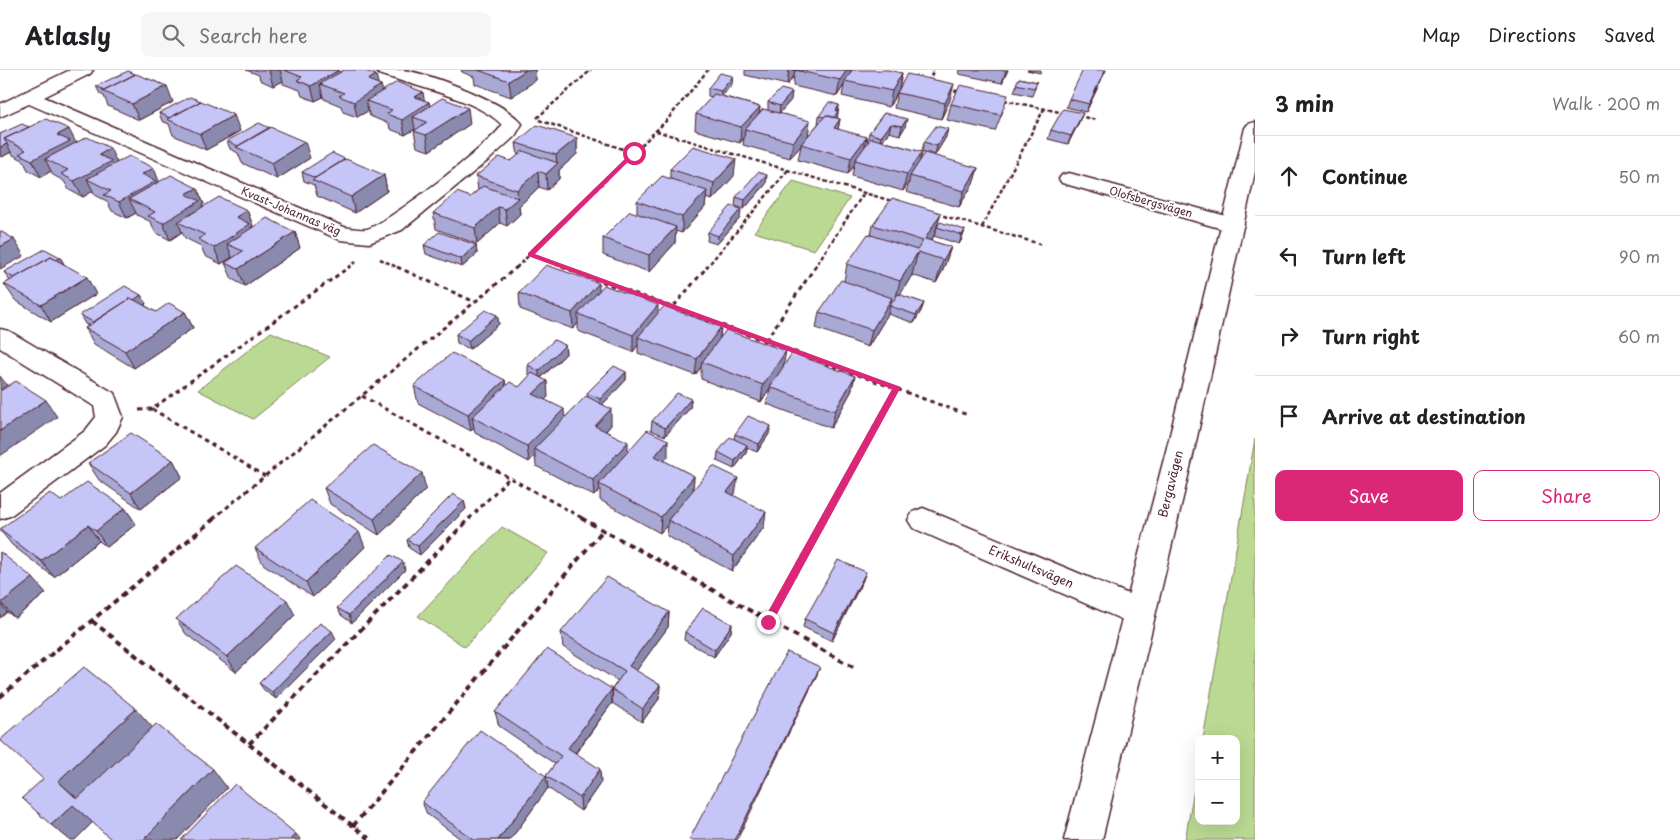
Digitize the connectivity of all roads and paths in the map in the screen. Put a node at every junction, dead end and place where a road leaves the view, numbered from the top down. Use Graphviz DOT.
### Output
graph roads {
  1 [pos="84,70"];
  2 [pos="385,70"];
  3 [pos="591,70"];
  4 [pos="708,70"];
  5 [pos="934,70"];
  6 [pos="936,86"];
  7 [pos="945,88"];
  8 [pos="963,92"];
  9 [pos="29,97"];
  10 [pos="999,99"];
  11 [pos="1044,109"];
  12 [pos="0,110"];
  13 [pos="1097,120"];
  14 [pos="1255,128"];
  15 [pos="656,131"];
  16 [pos="634,153"];
  17 [pos="788,170"];
  18 [pos="1069,179"];
  19 [pos="864,193"];
  20 [pos="900,203"];
  21 [pos="936,214"];
  22 [pos="1232,224"];
  23 [pos="982,227"];
  24 [pos="1040,244"];
  25 [pos="530,254"];
  26 [pos="376,257"];
  27 [pos="360,259"];
  28 [pos="475,302"];
  29 [pos="674,306"];
  30 [pos="0,337"];
  31 [pos="766,340"];
  32 [pos="897,387"];
  33 [pos="362,396"];
  34 [pos="968,415"];
  35 [pos="266,476"];
  36 [pos="510,478"];
  37 [pos="0,508"];
  38 [pos="923,520"];
  39 [pos="603,530"];
  40 [pos="1139,613"];
  41 [pos="92,621"];
  42 [pos="768,622"];
  43 [pos="855,668"];
  44 [pos="0,697"];
  45 [pos="249,744"];
  46 [pos="353,826"];
  47 [pos="371,840"];
  48 [pos="1083,840"];
  1 -- 9 [label="street"];
  2 -- 9 [label="street, Kvast-Johannas väg"];
  3 -- 16 [label="path"];
  4 -- 15 [label="path"];
  5 -- 6 [label="path"];
  7 -- 8 [label="path"];
  9 -- 12 [label="street"];
  10 -- 11 [label="path"];
  11 -- 13 [label="path"];
  11 -- 23 [label="path"];
  14 -- 22 [label="street, Bergavägen"];
  15 -- 16 [label="path"];
  15 -- 17 [label="path"];
  16 -- 25 [label="path"];
  17 -- 19 [label="path"];
  17 -- 29 [label="path"];
  18 -- 22 [label="street, Olofsbergsvägen"];
  19 -- 20 [label="path"];
  19 -- 31 [label="path"];
  21 -- 23 [label="path"];
  22 -- 40 [label="street, Bergavägen"];
  23 -- 24 [label="path"];
  25 -- 28 [label="path"];
  25 -- 29 [label="path"];
  26 -- 28 [label="path"];
  27 -- 35 [label="path"];
  28 -- 33 [label="path"];
  29 -- 31 [label="path"];
  30 -- 37 [label="street"];
  31 -- 32 [label="path"];
  32 -- 34 [label="path"];
  32 -- 42 [label="path"];
  33 -- 35 [label="path"];
  33 -- 36 [label="path"];
  35 -- 41 [label="path"];
  36 -- 39 [label="path"];
  36 -- 45 [label="path"];
  38 -- 40 [label="street, Erikshultsvägen"];
  39 -- 42 [label="path"];
  39 -- 46 [label="path"];
  40 -- 48 [label="street, Bergavägen"];
  41 -- 44 [label="path"];
  41 -- 45 [label="path"];
  42 -- 43 [label="path"];
  45 -- 46 [label="path"];
  46 -- 47 [label="path"];
}
